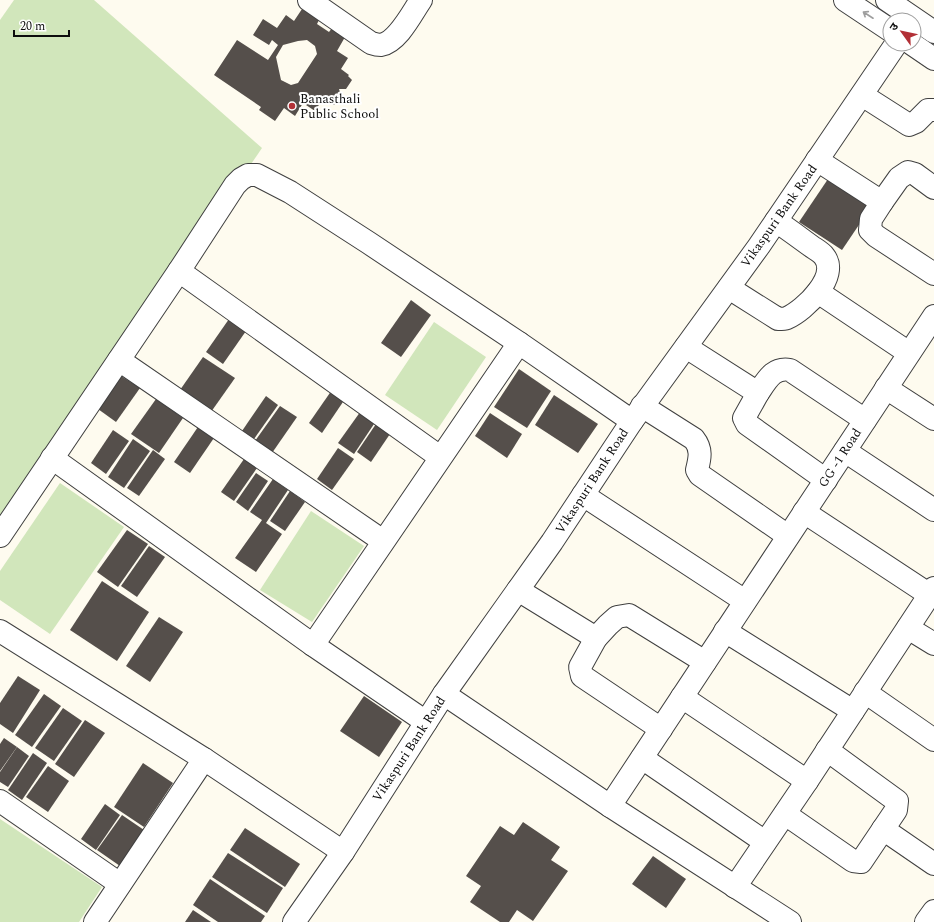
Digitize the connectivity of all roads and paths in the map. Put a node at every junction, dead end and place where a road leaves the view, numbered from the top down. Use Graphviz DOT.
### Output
graph roads {
  1 [pos="309,0"];
  2 [pos="421,0"];
  3 [pos="845,0"];
  4 [pos="887,0"];
  5 [pos="882,25"];
  6 [pos="934,32"];
  7 [pos="922,51"];
  8 [pos="891,52"];
  9 [pos="934,59"];
  10 [pos="862,95"];
  11 [pos="934,110"];
  12 [pos="817,160"];
  13 [pos="934,188"];
  14 [pos="882,202"];
  15 [pos="776,221"];
  16 [pos="179,271"];
  17 [pos="934,274"];
  18 [pos="729,288"];
  19 [pos="818,292"];
  20 [pos="934,316"];
  21 [pos="518,343"];
  22 [pos="686,346"];
  23 [pos="909,353"];
  24 [pos="119,360"];
  25 [pos="886,388"];
  26 [pos="758,393"];
  27 [pos="637,413"];
  28 [pos="865,420"];
  29 [pos="934,420"];
  30 [pos="844,451"];
  31 [pos="440,457"];
  32 [pos="52,458"];
  33 [pos="826,480"];
  34 [pos="583,495"];
  35 [pos="934,510"];
  36 [pos="804,512"];
  37 [pos="0,536"];
  38 [pos="788,536"];
  39 [pos="384,541"];
  40 [pos="518,590"];
  41 [pos="932,591"];
  42 [pos="746,601"];
  43 [pos="908,628"];
  44 [pos="0,631"];
  45 [pos="725,631"];
  46 [pos="596,638"];
  47 [pos="934,644"];
  48 [pos="313,645"];
  49 [pos="705,662"];
  50 [pos="865,692"];
  51 [pos="444,694"];
  52 [pos="682,697"];
  53 [pos="853,711"];
  54 [pos="426,722"];
  55 [pos="661,729"];
  56 [pos="934,740"];
  57 [pos="827,750"];
  58 [pos="642,758"];
  59 [pos="204,759"];
  60 [pos="807,781"];
  61 [pos="0,801"];
  62 [pos="610,806"];
  63 [pos="785,814"];
  64 [pos="884,830"];
  65 [pos="765,842"];
  66 [pos="343,852"];
  67 [pos="934,864"];
  68 [pos="120,884"];
  69 [pos="735,887"];
  70 [pos="934,911"];
  71 [pos="95,922"];
  72 [pos="294,922"];
  73 [pos="790,922"];
  74 [pos="926,922"];
  1 -- 2 [label="street"];
  5 -- 3 [label="street, one-way"];
  4 -- 6 [label="street"];
  7 -- 9 [label="street"];
  8 -- 10 [label="street, Vikaspuri Bank Road"];
  10 -- 11 [label="street"];
  10 -- 12 [label="street, Vikaspuri Bank Road"];
  12 -- 14 [label="street"];
  12 -- 15 [label="street, Vikaspuri Bank Road"];
  13 -- 14 [label="street"];
  14 -- 17 [label="street"];
  15 -- 18 [label="street, Vikaspuri Bank Road"];
  15 -- 19 [label="street"];
  16 -- 21 [label="street"];
  16 -- 24 [label="street"];
  16 -- 31 [label="street"];
  18 -- 19 [label="street"];
  18 -- 22 [label="street, Vikaspuri Bank Road"];
  19 -- 23 [label="street"];
  20 -- 23 [label="street, GG -1 Road"];
  21 -- 27 [label="street"];
  21 -- 31 [label="street"];
  22 -- 26 [label="street"];
  22 -- 27 [label="street, Vikaspuri Bank Road"];
  23 -- 25 [label="street, GG -1 Road"];
  24 -- 32 [label="street"];
  24 -- 39 [label="street"];
  25 -- 28 [label="street, GG -1 Road"];
  25 -- 29 [label="street"];
  26 -- 28 [label="street"];
  26 -- 33 [label="street"];
  27 -- 34 [label="street, Vikaspuri Bank Road"];
  27 -- 38 [label="street"];
  28 -- 30 [label="street, GG -1 Road"];
  30 -- 33 [label="street, GG -1 Road"];
  30 -- 35 [label="street"];
  31 -- 39 [label="street"];
  32 -- 37 [label="street"];
  32 -- 48 [label="street"];
  33 -- 36 [label="street, GG -1 Road"];
  34 -- 40 [label="street, Vikaspuri Bank Road"];
  34 -- 42 [label="street"];
  36 -- 38 [label="street, GG -1 Road"];
  36 -- 41 [label="street"];
  38 -- 42 [label="street, GG -1 Road"];
  39 -- 48 [label="street"];
  40 -- 46 [label="street"];
  40 -- 51 [label="street, Vikaspuri Bank Road"];
  41 -- 43 [label="street"];
  42 -- 45 [label="street, GG -1 Road"];
  43 -- 47 [label="street"];
  43 -- 50 [label="street"];
  44 -- 59 [label="street"];
  45 -- 49 [label="street, GG -1 Road"];
  45 -- 53 [label="street"];
  46 -- 49 [label="street"];
  46 -- 55 [label="street"];
  48 -- 54 [label="street"];
  49 -- 52 [label="street, GG -1 Road"];
  50 -- 53 [label="street"];
  50 -- 56 [label="street"];
  51 -- 54 [label="street, Vikaspuri Bank Road"];
  51 -- 62 [label="street"];
  52 -- 55 [label="street, GG -1 Road"];
  52 -- 60 [label="street"];
  53 -- 57 [label="street"];
  54 -- 66 [label="street, Vikaspuri Bank Road"];
  55 -- 58 [label="street, GG -1 Road"];
  57 -- 60 [label="street"];
  57 -- 64 [label="street"];
  58 -- 62 [label="street, GG -1 Road"];
  58 -- 65 [label="street"];
  59 -- 66 [label="street"];
  59 -- 68 [label="street"];
  60 -- 63 [label="street"];
  61 -- 68 [label="street"];
  62 -- 69 [label="street"];
  63 -- 64 [label="street"];
  63 -- 65 [label="street"];
  64 -- 67 [label="street"];
  65 -- 69 [label="street"];
  66 -- 72 [label="street, Vikaspuri Bank Road"];
  68 -- 71 [label="street"];
  69 -- 73 [label="street"];
  70 -- 74 [label="street"];
}
